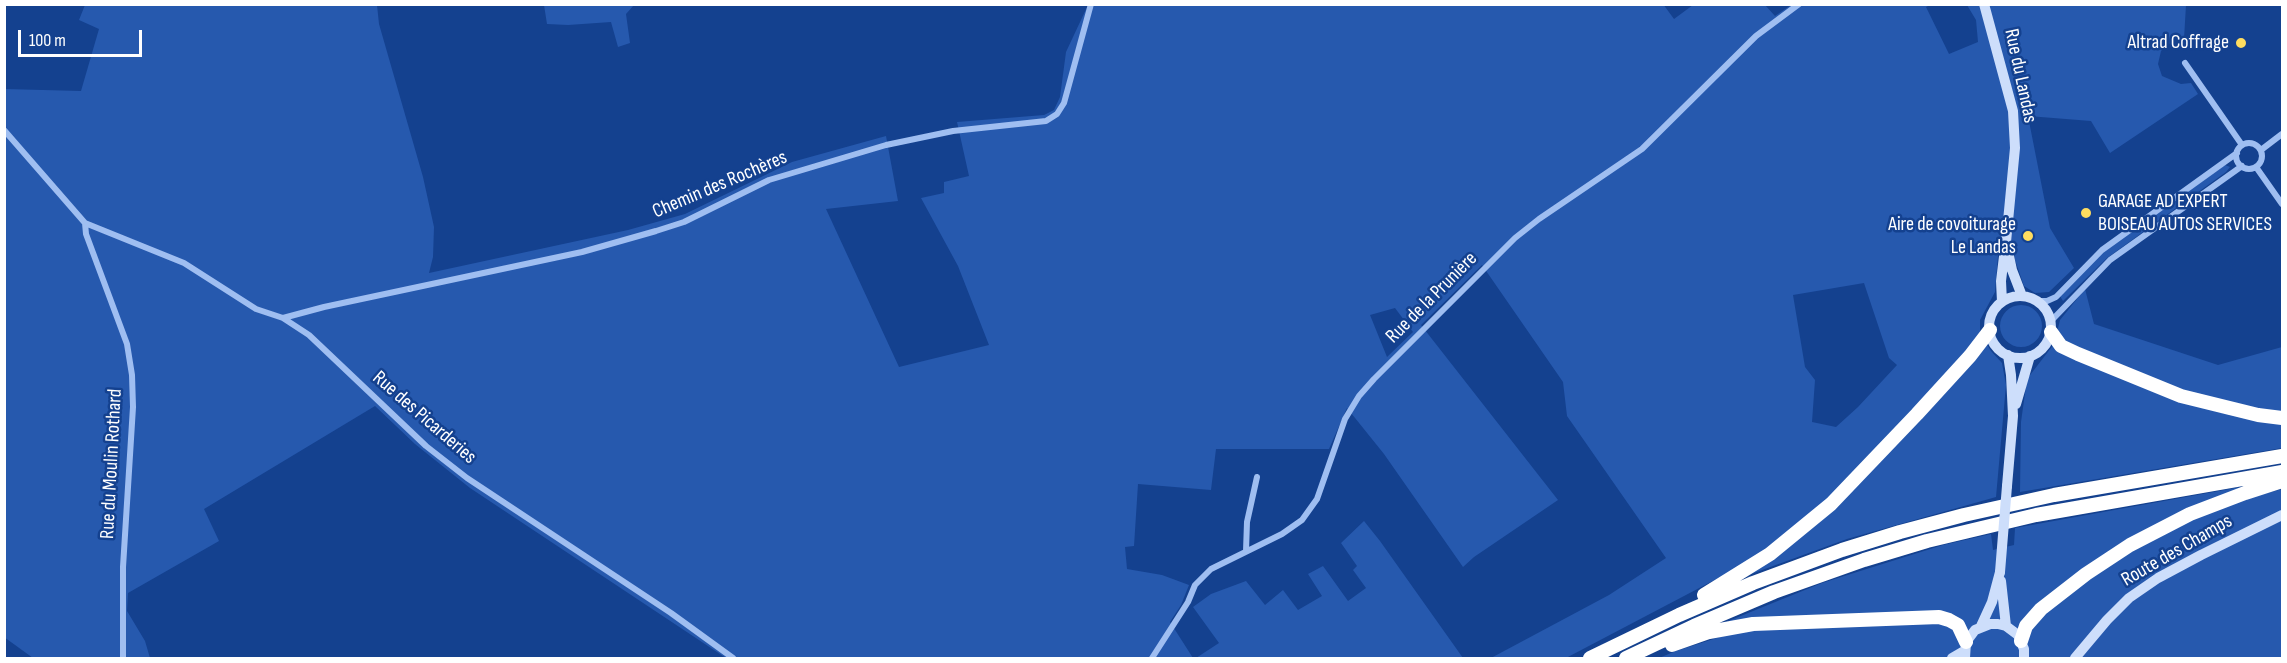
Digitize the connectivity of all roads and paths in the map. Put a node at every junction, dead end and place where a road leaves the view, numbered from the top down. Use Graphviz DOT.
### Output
graph roads {
  1 [pos="1091,4"];
  2 [pos="1799,4"];
  3 [pos="1984,4"];
  4 [pos="2185,63"];
  5 [pos="4,130"];
  6 [pos="2283,134"];
  7 [pos="2242,145"];
  8 [pos="2261,150"];
  9 [pos="2237,153"];
  10 [pos="2242,166"];
  11 [pos="2256,167"];
  12 [pos="2283,204"];
  13 [pos="86,223"];
  14 [pos="2006,242"];
  15 [pos="2022,296"];
  16 [pos="2038,301"];
  17 [pos="2002,302"];
  18 [pos="283,318"];
  19 [pos="2051,326"];
  20 [pos="1989,330"];
  21 [pos="2008,355"];
  22 [pos="2030,356"];
  23 [pos="2013,416"];
  24 [pos="2283,418"];
  25 [pos="2283,456"];
  26 [pos="2283,472"];
  27 [pos="1257,477"];
  28 [pos="2283,481"];
  29 [pos="2283,515"];
  30 [pos="1246,551"];
  31 [pos="2000,572"];
  32 [pos="1666,621"];
  33 [pos="1982,626"];
  34 [pos="2006,626"];
  35 [pos="2021,641"];
  36 [pos="1965,650"];
  37 [pos="123,658"];
  38 [pos="733,658"];
  39 [pos="1152,658"];
  40 [pos="1590,658"];
  41 [pos="1626,658"];
  42 [pos="1644,658"];
  43 [pos="1952,658"];
  44 [pos="2024,658"];
  45 [pos="2075,658"];
  1 -- 18 [label="street, Chemin des Rochères"];
  2 -- 30 [label="street, Rue de la Prunière"];
  3 -- 14 [label="street, Rue du Landas"];
  4 -- 7 [label="street"];
  5 -- 13 [label="street, Rue du Moulin Rothard"];
  6 -- 8 [label="street"];
  7 -- 8 [label="street"];
  7 -- 9 [label="street"];
  8 -- 11 [label="street"];
  9 -- 10 [label="street"];
  9 -- 16 [label="street"];
  10 -- 11 [label="street"];
  10 -- 19 [label="street"];
  11 -- 12 [label="street"];
  13 -- 18 [label="street, Rue des Picarderies"];
  13 -- 37 [label="street, Rue du Moulin Rothard"];
  14 -- 15 [label="street, Rue du Landas"];
  14 -- 17 [label="street"];
  15 -- 16 [label="street"];
  15 -- 17 [label="street"];
  16 -- 19 [label="street"];
  17 -- 20 [label="street"];
  18 -- 38 [label="street, Rue des Picarderies"];
  19 -- 22 [label="street"];
  19 -- 24 [label="highway"];
  20 -- 21 [label="street"];
  20 -- 32 [label="highway"];
  21 -- 22 [label="street"];
  21 -- 23 [label="street"];
  22 -- 23 [label="street"];
  23 -- 31 [label="street, bridge"];
  25 -- 32 [label="highway"];
  26 -- 41 [label="highway"];
  27 -- 30 [label="street"];
  28 -- 35 [label="highway"];
  29 -- 45 [label="street, Route des Champs"];
  30 -- 39 [label="street, Rue de la Prunière"];
  31 -- 33 [label="street"];
  31 -- 34 [label="street"];
  32 -- 40 [label="highway"];
  33 -- 34 [label="street"];
  33 -- 36 [label="street"];
  34 -- 35 [label="street"];
  35 -- 44 [label="street"];
  36 -- 42 [label="highway"];
  36 -- 43 [label="street"];
}
